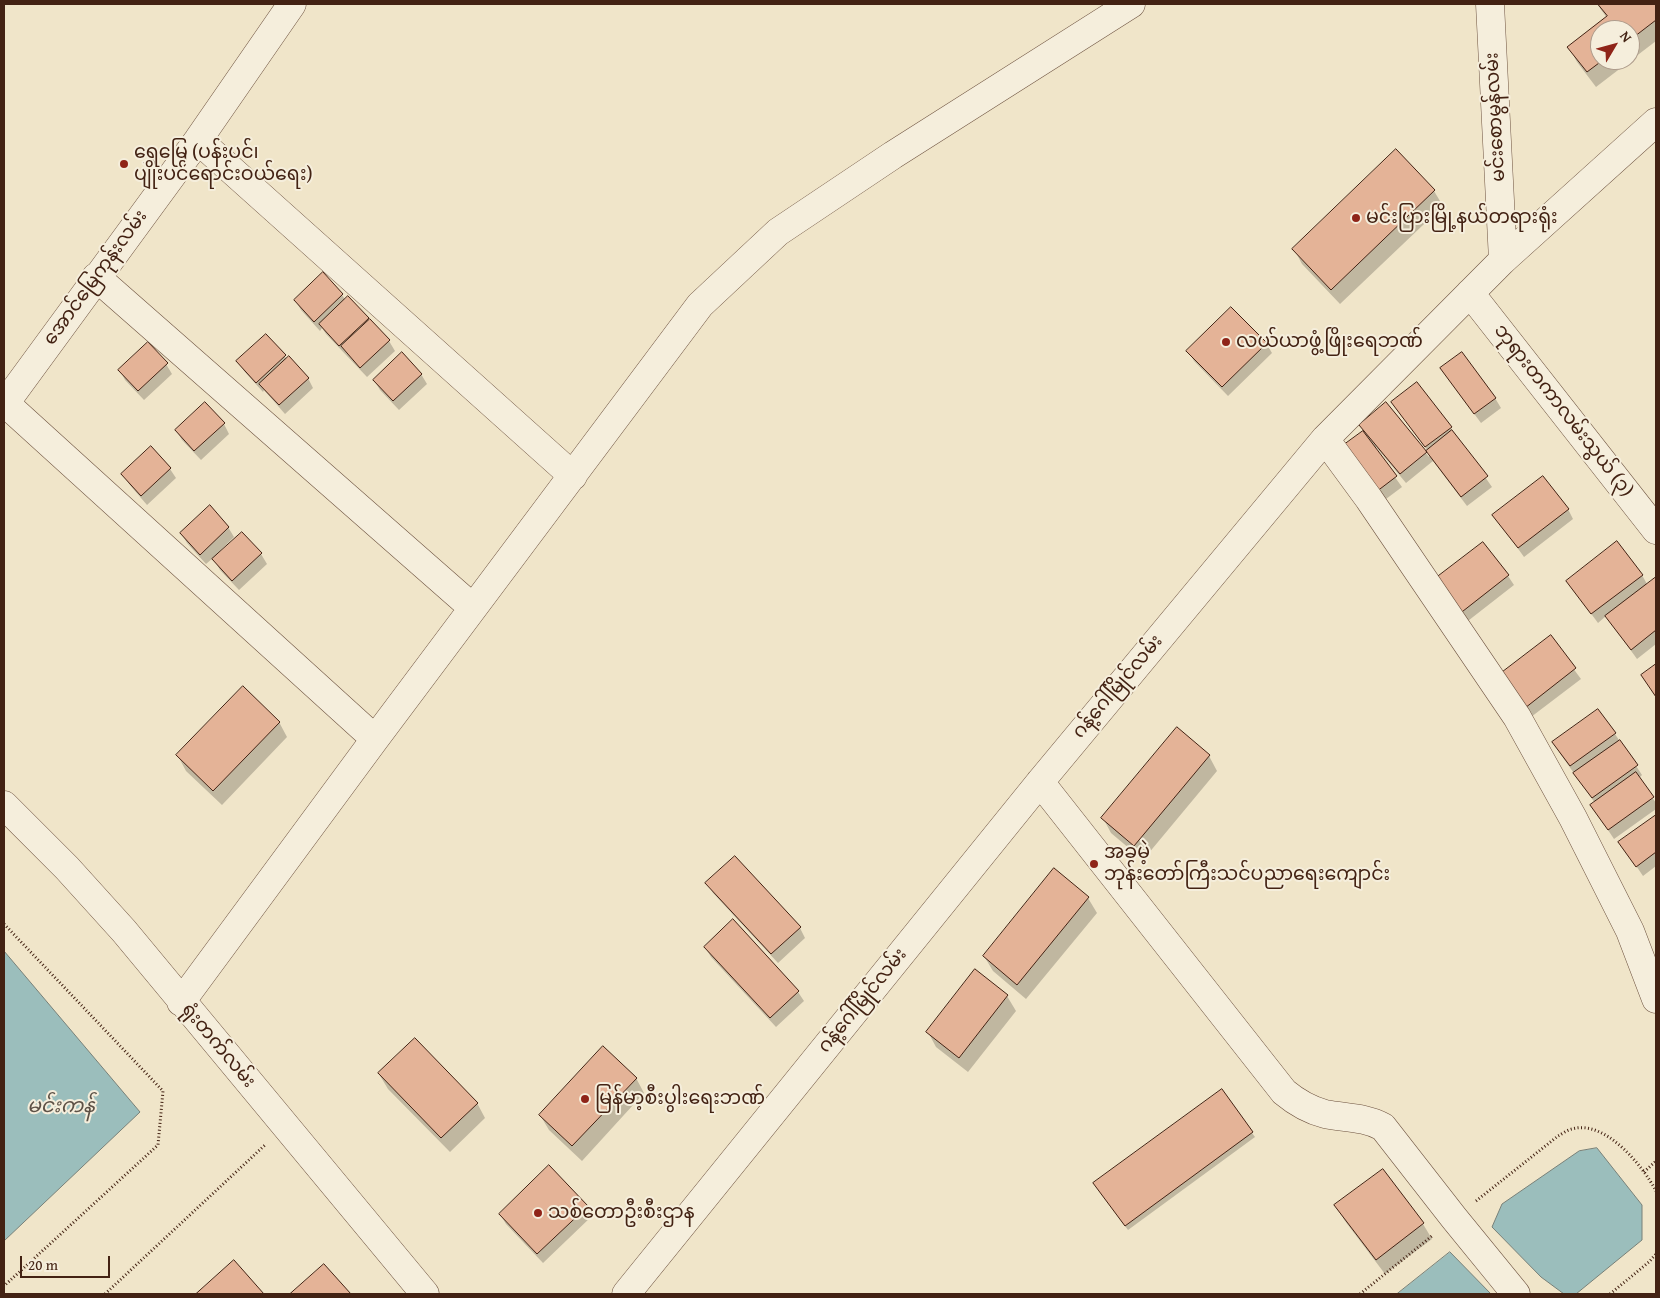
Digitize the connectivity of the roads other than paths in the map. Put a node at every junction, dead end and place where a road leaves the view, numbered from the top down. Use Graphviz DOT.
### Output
graph roads {
  1 [pos="292,4"];
  2 [pos="1131,4"];
  3 [pos="1490,4"];
  4 [pos="1656,122"];
  5 [pos="198,140"];
  6 [pos="1503,260"];
  7 [pos="96,277"];
  8 [pos="1470,292"];
  9 [pos="4,404"];
  10 [pos="1324,439"];
  11 [pos="573,476"];
  12 [pos="1656,530"];
  13 [pos="473,608"];
  14 [pos="375,739"];
  15 [pos="1040,782"];
  16 [pos="4,805"];
  17 [pos="1656,999"];
  18 [pos="181,1002"];
  19 [pos="425,1294"];
  20 [pos="626,1294"];
  21 [pos="1516,1294"];
  1 -- 5 [label="street, အောင်မြေကုန်းလမ်း"];
  2 -- 11 [label="street"];
  3 -- 6 [label="street, မင်းစောမွန်လမ်း"];
  4 -- 6 [label="street, ဂန့်ဂေါ်မြိုင်လမ်း"];
  5 -- 7 [label="street, အောင်မြေကုန်းလမ်း"];
  5 -- 11 [label="street"];
  6 -- 8 [label="street, ဂန့်ဂေါ်မြိုင်လမ်း"];
  7 -- 9 [label="street, အောင်မြေကုန်းလမ်း"];
  7 -- 13 [label="street"];
  8 -- 10 [label="street, ဂန့်ဂေါ်မြိုင်လမ်း"];
  8 -- 12 [label="street, ဘုရားတကာလမ်းသွယ် (၃)"];
  9 -- 14 [label="street"];
  10 -- 15 [label="street, ဂန့်ဂေါ်မြိုင်လမ်း"];
  10 -- 17 [label="street"];
  11 -- 13 [label="street"];
  13 -- 14 [label="street"];
  14 -- 18 [label="street"];
  15 -- 20 [label="street, ဂန့်ဂေါ်မြိုင်လမ်း"];
  15 -- 21 [label="street"];
  16 -- 18 [label="street, ရုံးတက်လမ်း"];
  18 -- 19 [label="street, ရုံးတက်လမ်း"];
}
